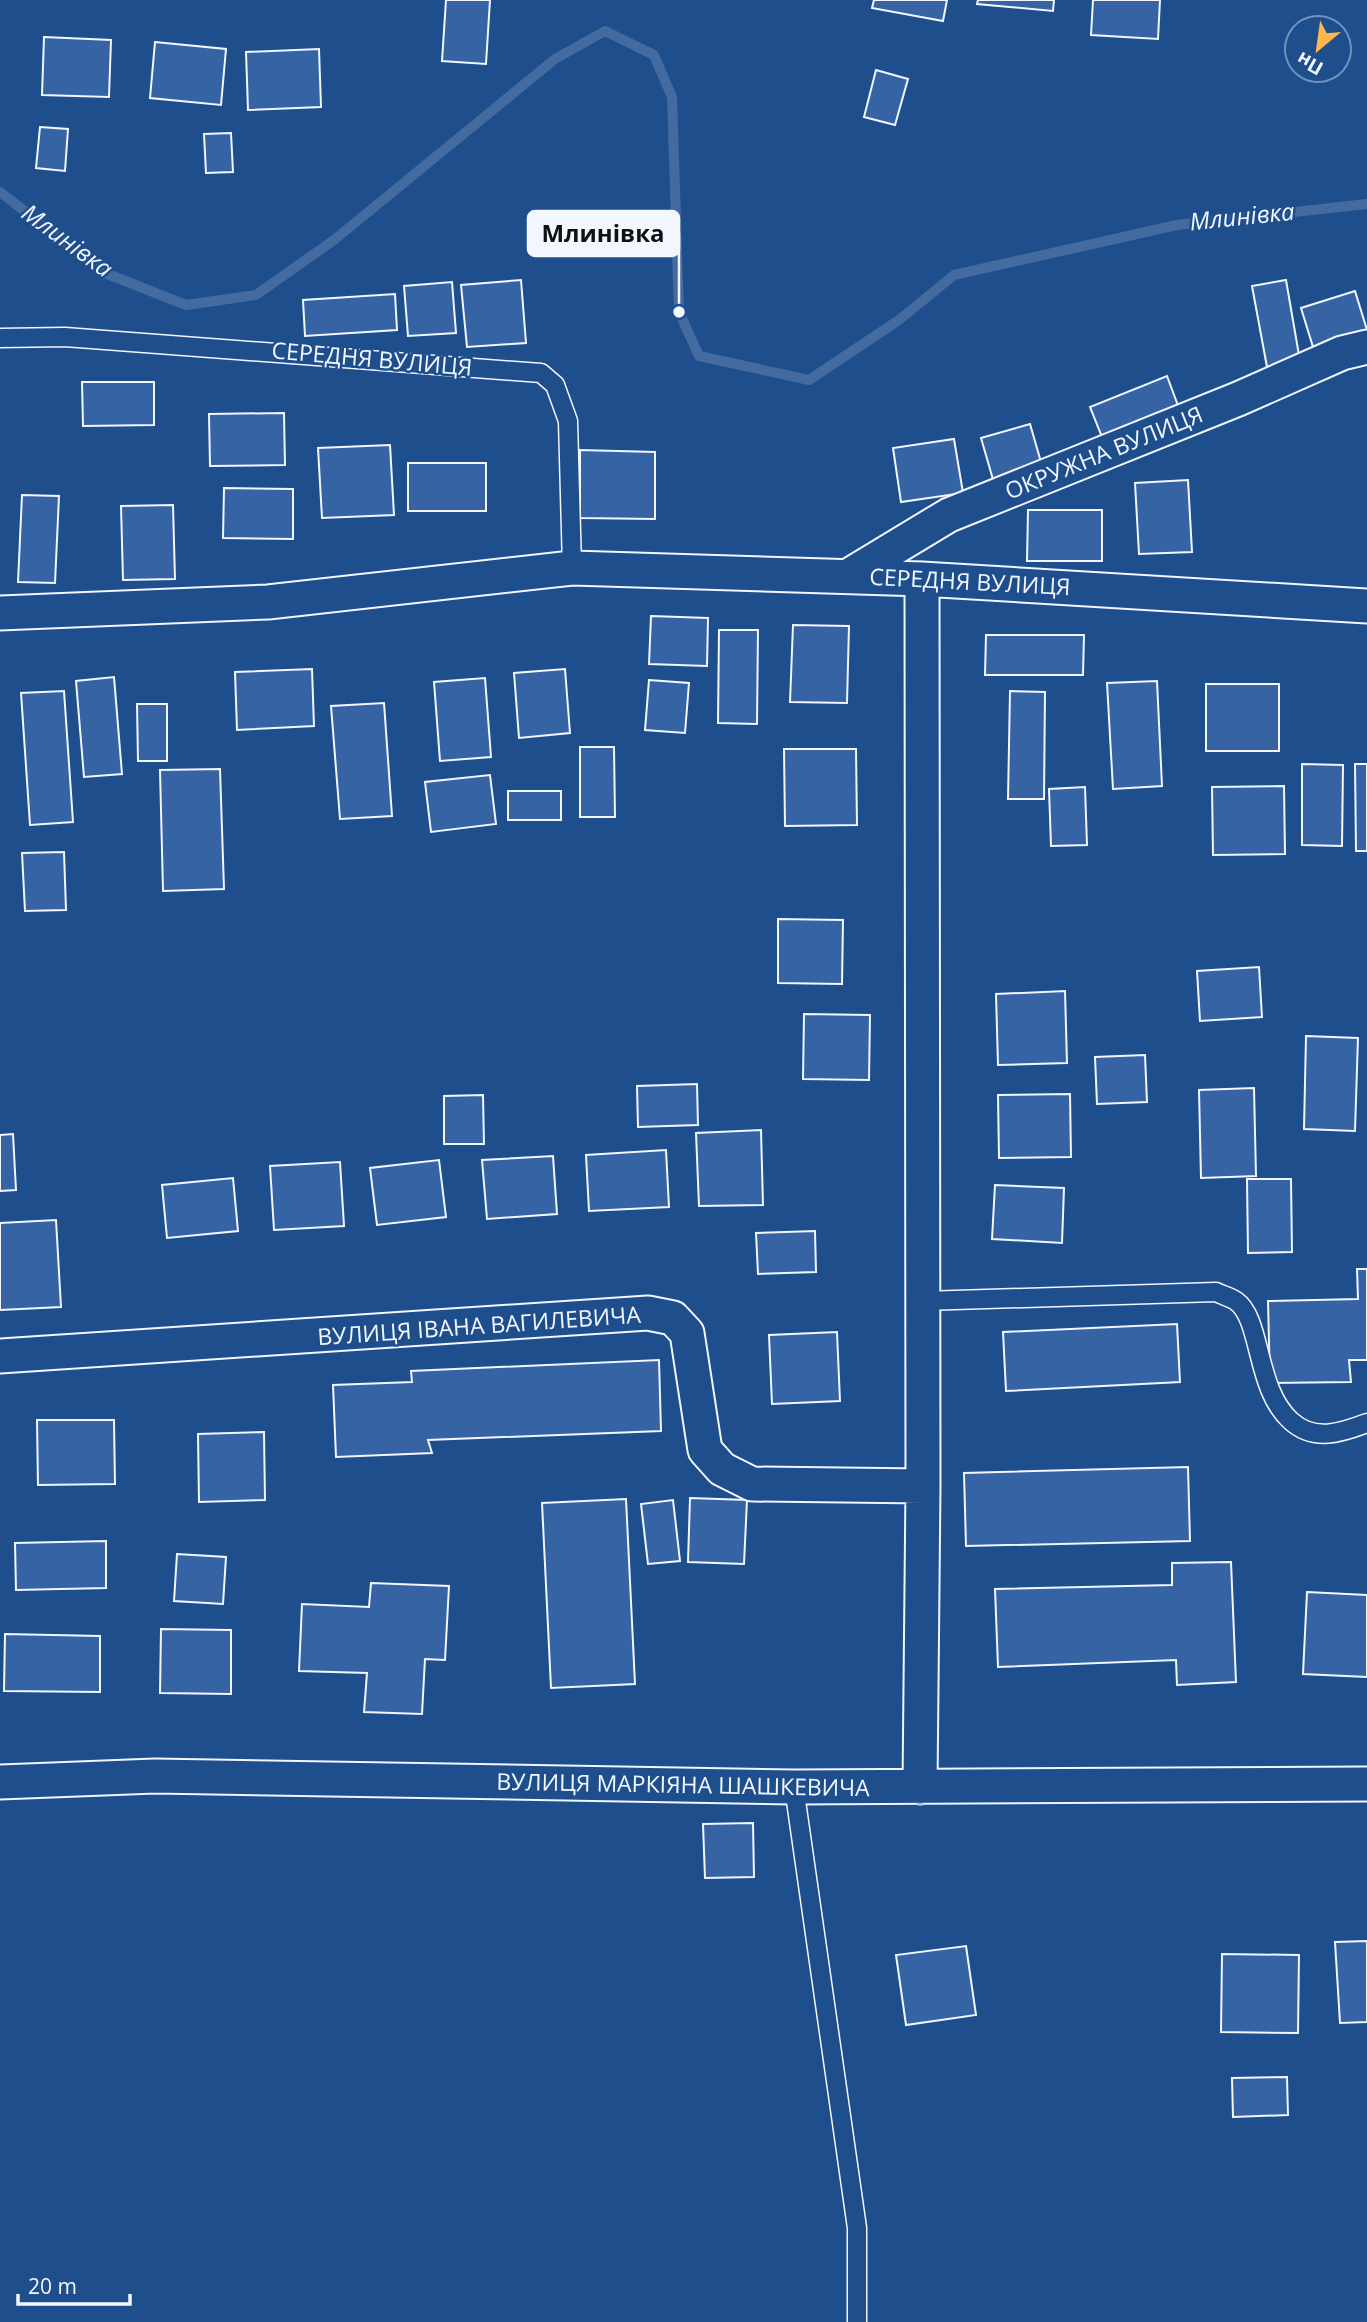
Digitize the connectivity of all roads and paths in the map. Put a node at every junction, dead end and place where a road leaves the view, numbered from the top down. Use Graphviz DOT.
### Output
graph roads {
  1 [pos="0,338"];
  2 [pos="1367,347"];
  3 [pos="572,568"];
  4 [pos="848,576"];
  5 [pos="922,579"];
  6 [pos="1367,606"];
  7 [pos="0,613"];
  8 [pos="923,1301"];
  9 [pos="0,1356"];
  10 [pos="1367,1423"];
  11 [pos="923,1486"];
  12 [pos="0,1782"];
  13 [pos="1367,1784"];
  14 [pos="794,1787"];
  15 [pos="920,1787"];
  16 [pos="857,2322"];
  1 -- 3 [label="lane, СЕРЕДНЯ ВУЛИЦЯ"];
  2 -- 4 [label="street, ОКРУЖНА ВУЛИЦЯ"];
  3 -- 4 [label="street, СЕРЕДНЯ ВУЛИЦЯ"];
  3 -- 7 [label="street, СЕРЕДНЯ ВУЛИЦЯ"];
  4 -- 5 [label="street, СЕРЕДНЯ ВУЛИЦЯ"];
  5 -- 6 [label="street, СЕРЕДНЯ ВУЛИЦЯ"];
  5 -- 8 [label="street"];
  8 -- 10 [label="lane"];
  8 -- 11 [label="street"];
  9 -- 11 [label="street, ВУЛИЦЯ ІВАНА ВАГИЛЕВИЧА"];
  11 -- 15 [label="street"];
  12 -- 14 [label="street, ВУЛИЦЯ МАРКІЯНА ШАШКЕВИЧА"];
  13 -- 15 [label="street, ВУЛИЦЯ МАРКІЯНА ШАШКЕВИЧА"];
  14 -- 15 [label="street, ВУЛИЦЯ МАРКІЯНА ШАШКЕВИЧА"];
  14 -- 16 [label="lane"];
}
